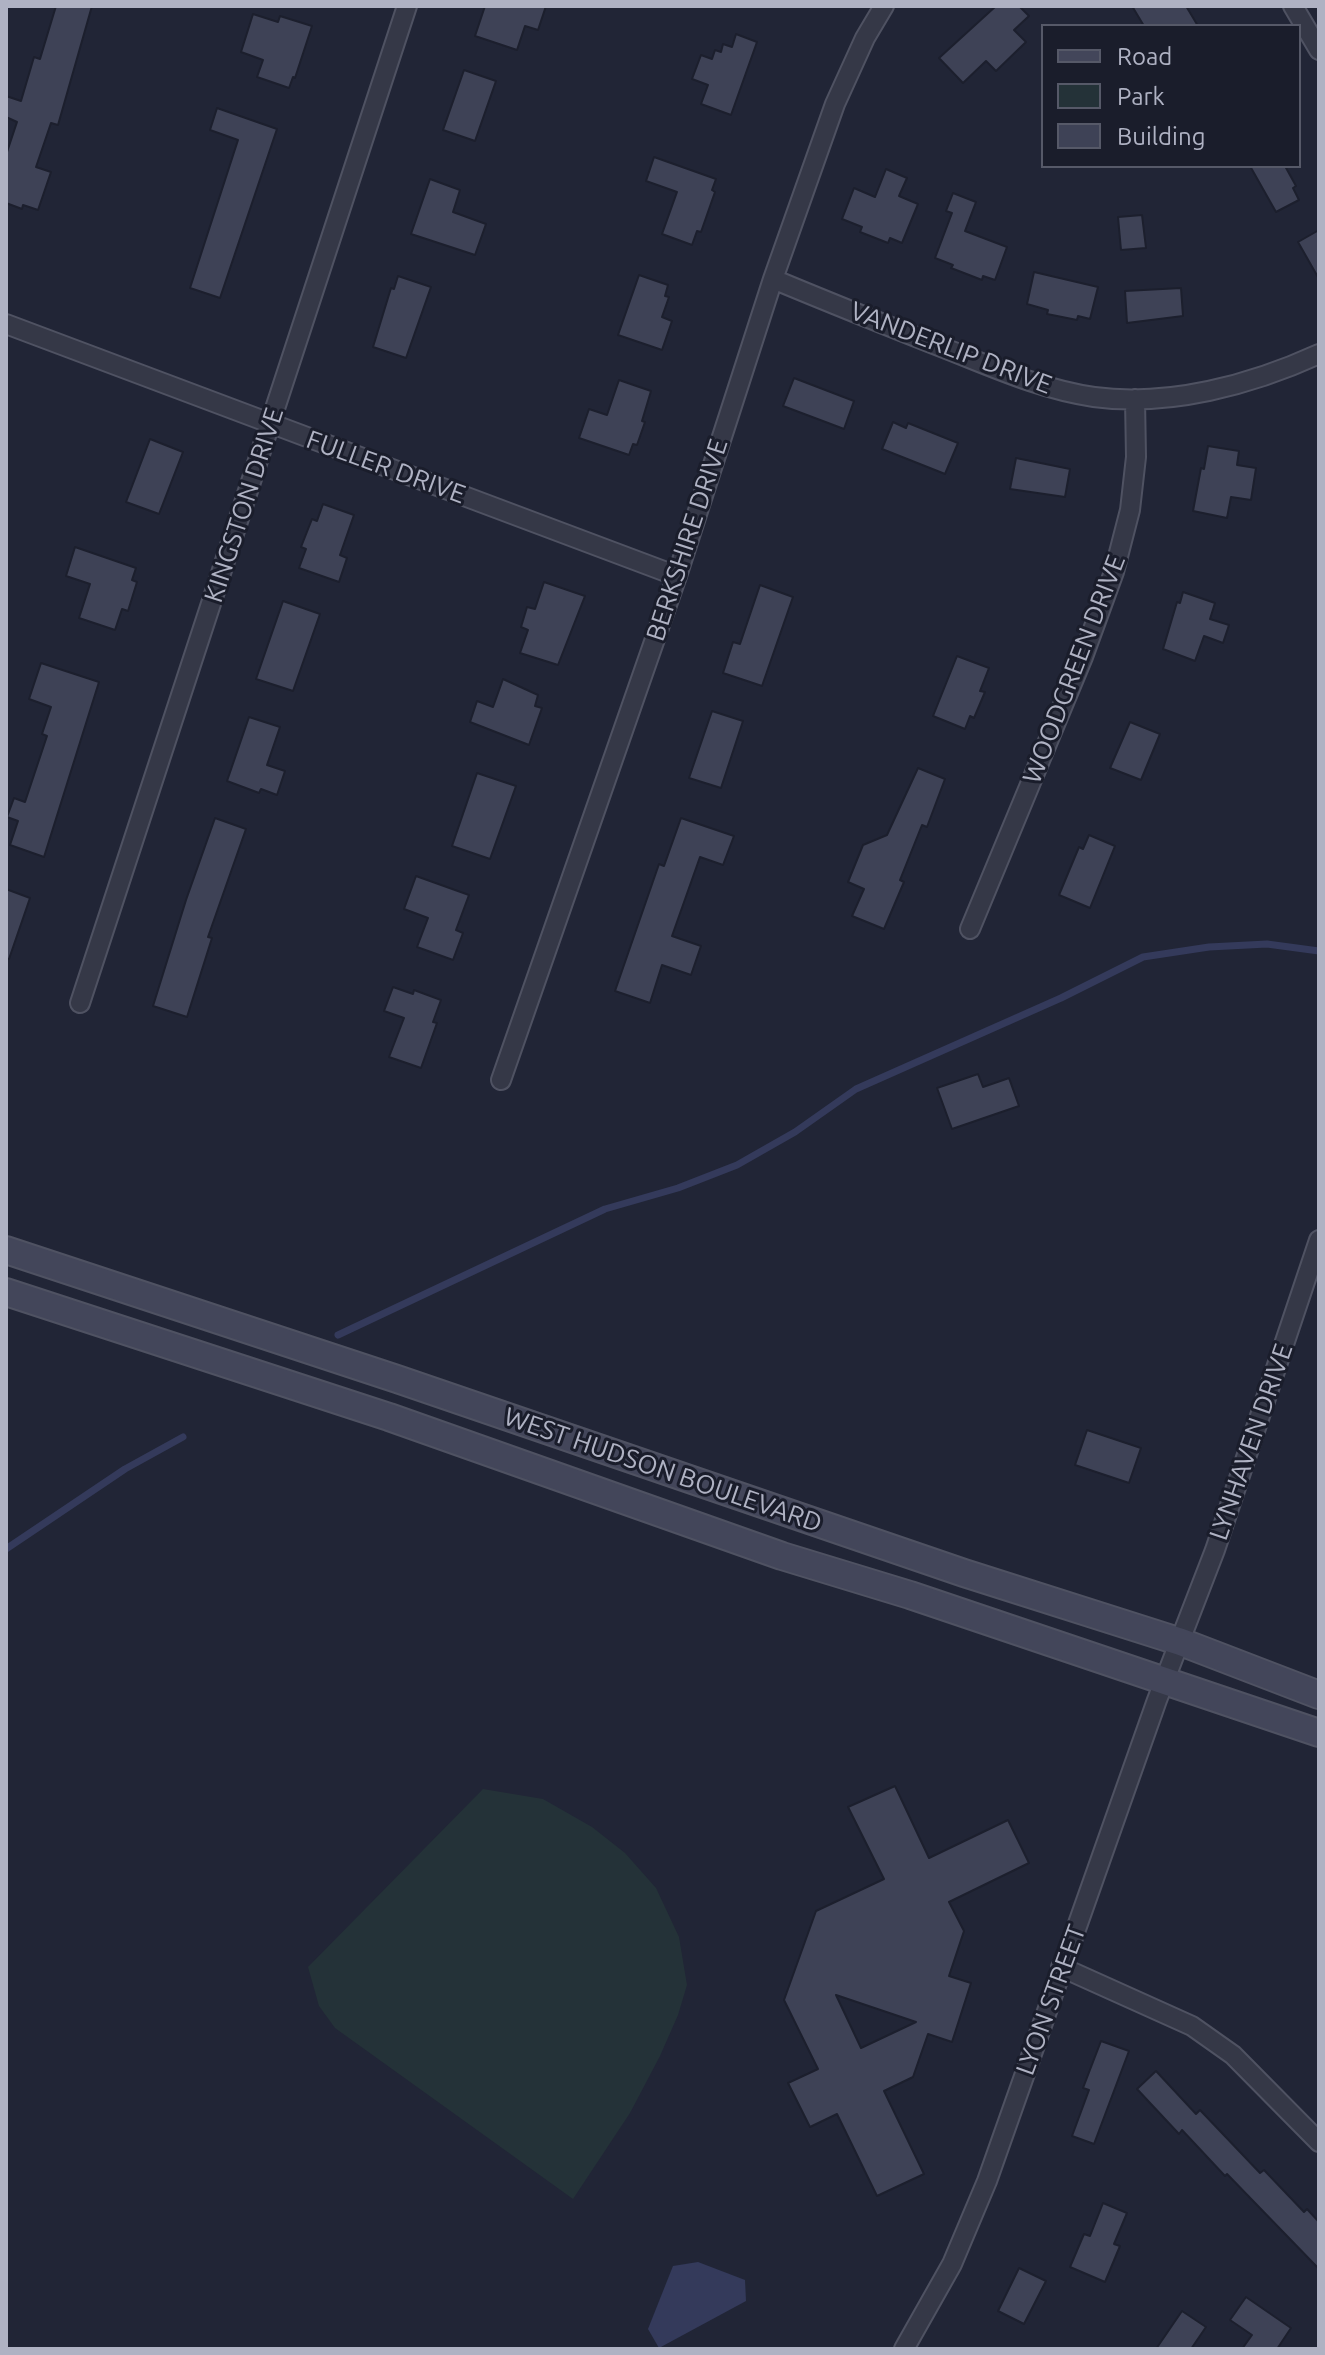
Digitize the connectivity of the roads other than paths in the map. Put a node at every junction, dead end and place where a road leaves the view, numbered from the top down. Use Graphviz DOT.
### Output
graph roads {
  1 [pos="407,6"];
  2 [pos="884,6"];
  3 [pos="1293,6"];
  4 [pos="1319,50"];
  5 [pos="773,279"];
  6 [pos="6,324"];
  7 [pos="1319,354"];
  8 [pos="1135,399"];
  9 [pos="271,425"];
  10 [pos="677,576"];
  11 [pos="970,929"];
  12 [pos="80,1003"];
  13 [pos="501,1080"];
  14 [pos="1319,1240"];
  15 [pos="6,1250"];
  16 [pos="6,1292"];
  17 [pos="1181,1642"];
  18 [pos="1165,1680"];
  19 [pos="1319,1695"];
  20 [pos="1319,1733"];
  21 [pos="1061,1967"];
  22 [pos="1319,2142"];
  23 [pos="904,2349"];
  1 -- 9 [label="street, KINGSTON DRIVE"];
  2 -- 5 [label="street, BERKSHIRE DRIVE"];
  3 -- 4 [label="street"];
  5 -- 8 [label="street, VANDERLIP DRIVE"];
  5 -- 10 [label="street, BERKSHIRE DRIVE"];
  6 -- 9 [label="street, FULLER DRIVE"];
  7 -- 8 [label="street, VANDERLIP DRIVE"];
  8 -- 11 [label="street, WOODGREEN DRIVE"];
  9 -- 10 [label="street, FULLER DRIVE"];
  9 -- 12 [label="street, KINGSTON DRIVE"];
  10 -- 13 [label="street, BERKSHIRE DRIVE"];
  14 -- 17 [label="street, LYNHAVEN DRIVE"];
  15 -- 17 [label="main road, WEST HUDSON BOULEVARD"];
  16 -- 18 [label="main road, WEST HUDSON BOULEVARD"];
  17 -- 18 [label="street, LYON STREET"];
  17 -- 19 [label="main road, WEST HUDSON BOULEVARD"];
  18 -- 20 [label="main road, WEST HUDSON BOULEVARD"];
  18 -- 21 [label="street, LYON STREET"];
  21 -- 22 [label="street"];
  21 -- 23 [label="street, LYON STREET"];
}
